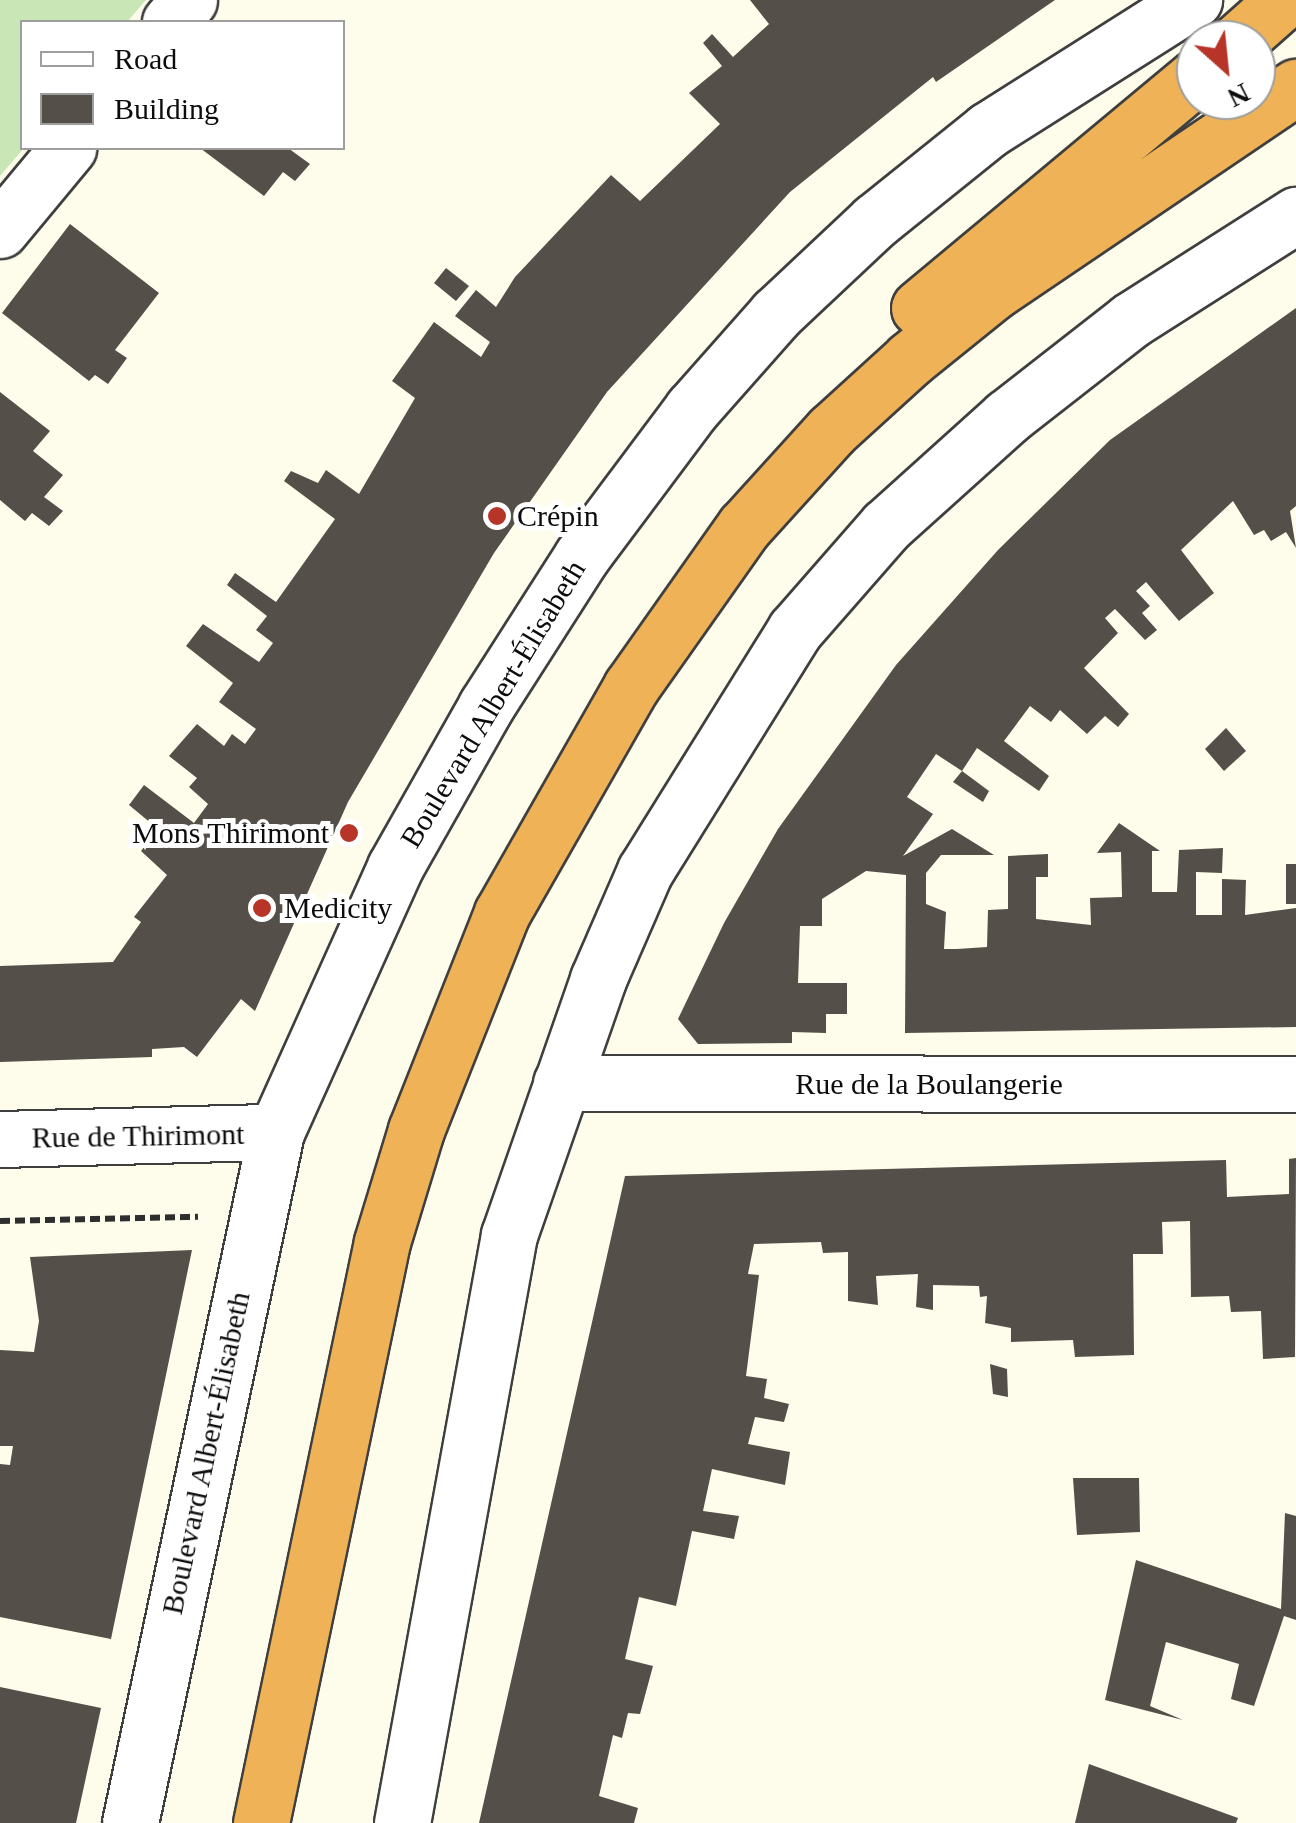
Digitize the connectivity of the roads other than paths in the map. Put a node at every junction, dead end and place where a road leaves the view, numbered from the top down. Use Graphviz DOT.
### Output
graph roads {
  1 [pos="189,0"];
  2 [pos="1194,0"];
  3 [pos="1284,0"];
  4 [pos="172,20"];
  5 [pos="1261,20"];
  6 [pos="1296,87"];
  7 [pos="1176,93"];
  8 [pos="66,150"];
  9 [pos="1296,215"];
  10 [pos="0,230"];
  11 [pos="502,913"];
  12 [pos="561,1083"];
  13 [pos="1296,1084"];
  14 [pos="252,1133"];
  15 [pos="0,1139"];
  16 [pos="287,1699"];
  17 [pos="130,1823"];
  18 [pos="244,1823"];
  19 [pos="261,1823"];
  20 [pos="299,1823"];
  21 [pos="402,1823"];
  1 -- 4 [label="street"];
  2 -- 14 [label="street, Boulevard Albert-Élisabeth"];
  3 -- 5 [label="highway"];
  6 -- 11 [label="highway"];
  7 -- 11 [label="highway"];
  8 -- 10 [label="street"];
  9 -- 12 [label="street"];
  11 -- 16 [label="highway"];
  12 -- 13 [label="street, Rue de la Boulangerie"];
  12 -- 21 [label="street"];
  14 -- 15 [label="street, Rue de Thirimont"];
  14 -- 17 [label="street, Boulevard Albert-Élisabeth"];
  16 -- 18 [label="highway"];
  16 -- 19 [label="highway"];
  16 -- 20 [label="highway"];
}
